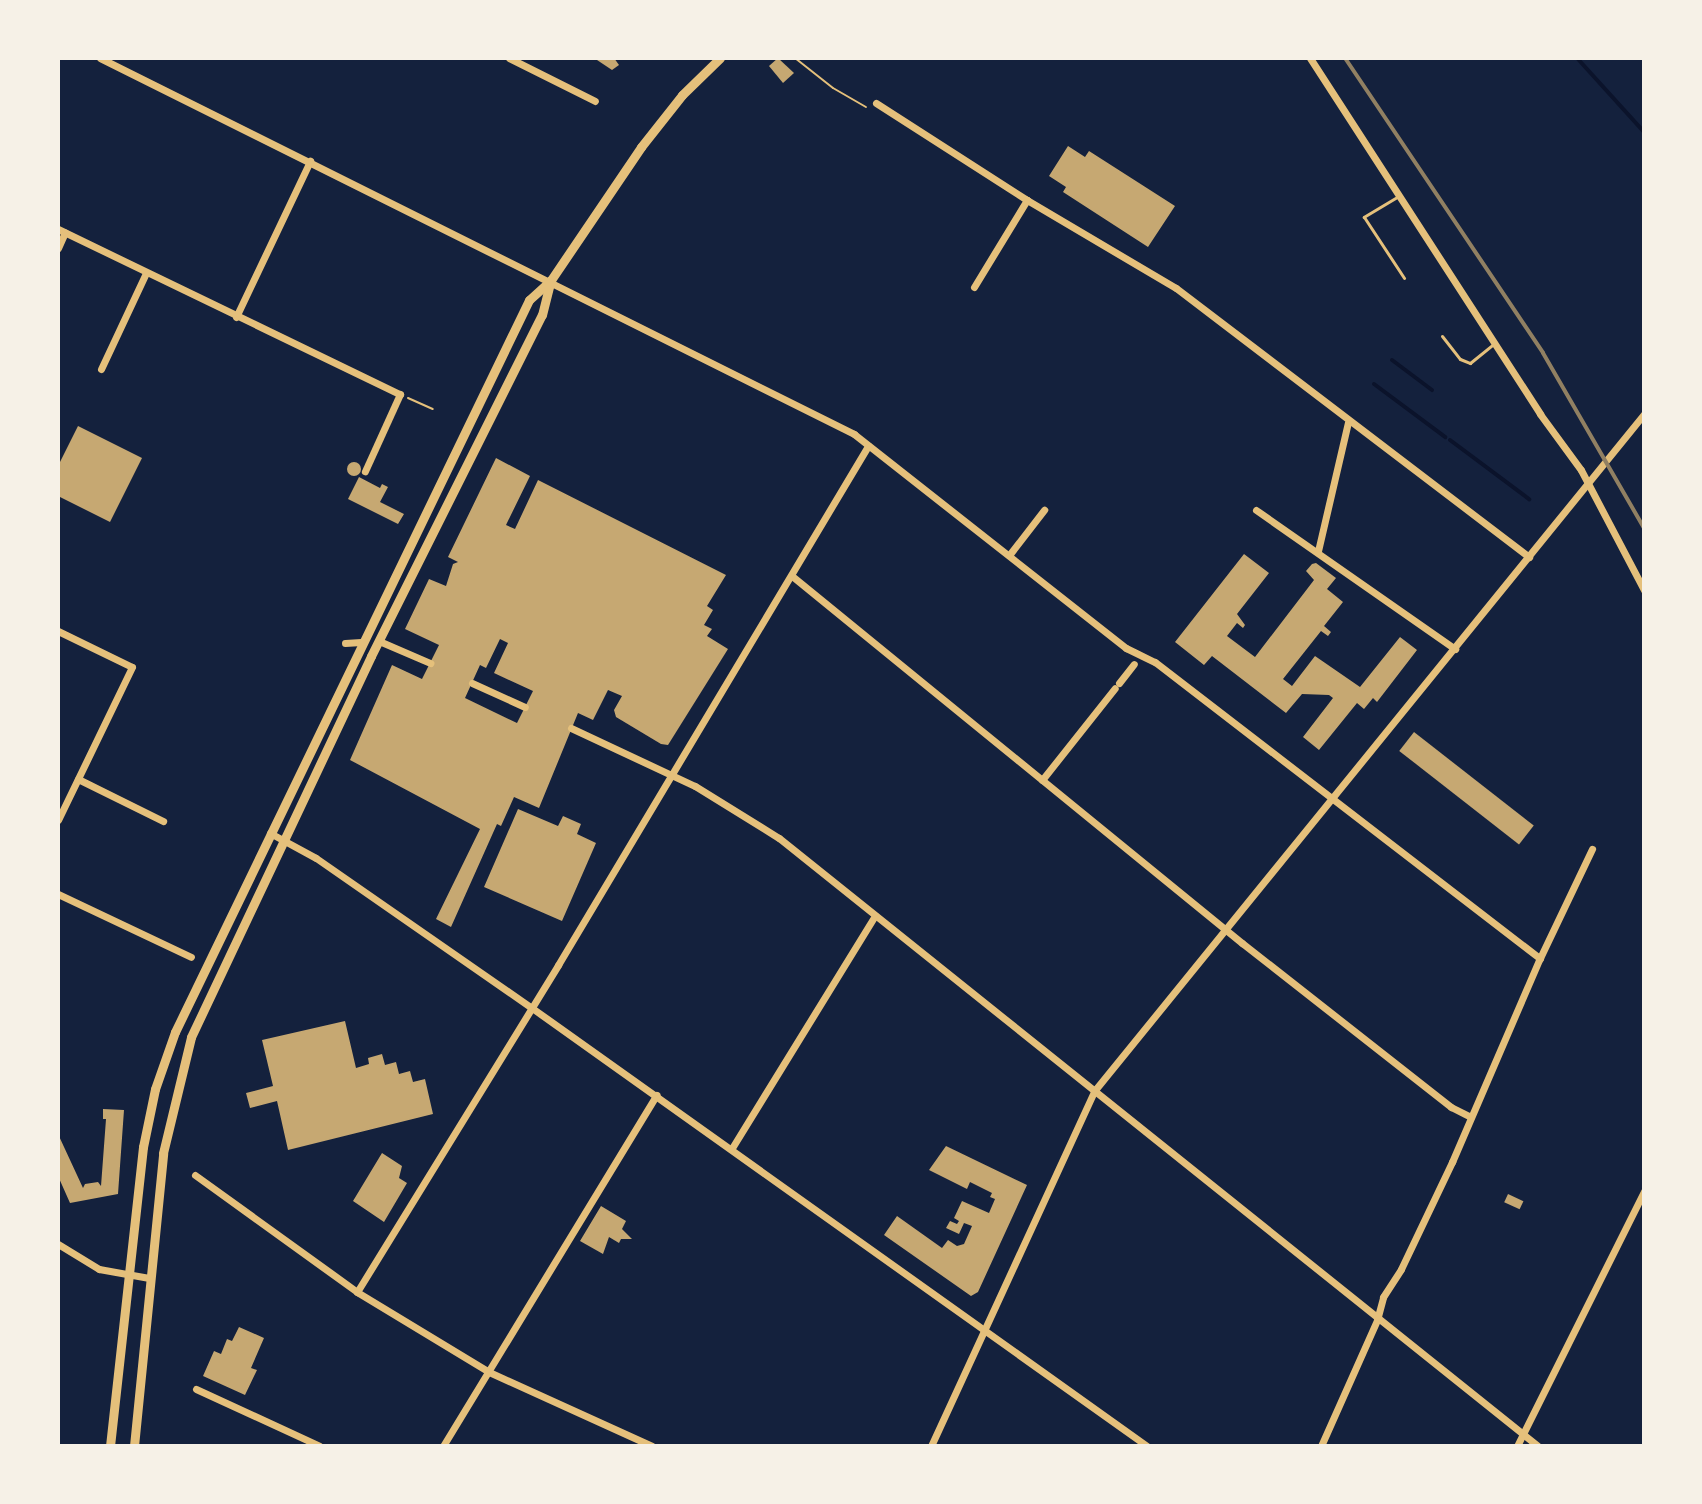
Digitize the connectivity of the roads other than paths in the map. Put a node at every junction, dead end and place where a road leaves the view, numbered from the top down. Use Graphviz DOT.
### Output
graph roads {
  1 [pos="100,58"];
  2 [pos="509,58"];
  3 [pos="720,58"];
  4 [pos="1310,58"];
  5 [pos="595,101"];
  6 [pos="876,103"];
  7 [pos="310,161"];
  8 [pos="1400,195"];
  9 [pos="1027,200"];
  10 [pos="62,230"];
  11 [pos="58,248"];
  12 [pos="146,273"];
  13 [pos="1404,278"];
  14 [pos="551,280"];
  15 [pos="974,287"];
  16 [pos="236,317"];
  17 [pos="1442,336"];
  18 [pos="1495,343"];
  19 [pos="101,369"];
  20 [pos="1644,414"];
  21 [pos="1348,422"];
  22 [pos="868,446"];
  23 [pos="365,471"];
  24 [pos="1587,484"];
  25 [pos="1044,510"];
  26 [pos="1256,510"];
  27 [pos="1318,551"];
  28 [pos="1010,554"];
  29 [pos="1529,557"];
  30 [pos="792,576"];
  31 [pos="1644,590"];
  32 [pos="58,631"];
  33 [pos="363,638"];
  34 [pos="379,641"];
  35 [pos="345,643"];
  36 [pos="1455,649"];
  37 [pos="430,663"];
  38 [pos="1134,664"];
  39 [pos="472,683"];
  40 [pos="525,707"];
  41 [pos="571,728"];
  42 [pos="670,774"];
  43 [pos="78,779"];
  44 [pos="1042,780"];
  45 [pos="1333,799"];
  46 [pos="58,820"];
  47 [pos="163,821"];
  48 [pos="270,833"];
  49 [pos="286,840"];
  50 [pos="1592,849"];
  51 [pos="58,894"];
  52 [pos="875,916"];
  53 [pos="1227,928"];
  54 [pos="191,957"];
  55 [pos="1540,958"];
  56 [pos="532,1008"];
  57 [pos="1095,1090"];
  58 [pos="656,1095"];
  59 [pos="1471,1117"];
  60 [pos="732,1148"];
  61 [pos="195,1175"];
  62 [pos="1644,1191"];
  63 [pos="1640,1207"];
  64 [pos="58,1244"];
  65 [pos="127,1277"];
  66 [pos="149,1278"];
  67 [pos="357,1292"];
  68 [pos="1377,1320"];
  69 [pos="982,1331"];
  70 [pos="489,1372"];
  71 [pos="196,1389"];
  72 [pos="1522,1436"];
  73 [pos="110,1446"];
  74 [pos="134,1446"];
  75 [pos="320,1446"];
  76 [pos="443,1446"];
  77 [pos="652,1446"];
  78 [pos="931,1446"];
  79 [pos="1147,1446"];
  80 [pos="1321,1446"];
  81 [pos="1517,1446"];
  82 [pos="1538,1446"];
  1 -- 7 [label="street"];
  2 -- 5 [label="street"];
  3 -- 14 [label="street"];
  4 -- 8 [label="street"];
  6 -- 9 [label="street"];
  7 -- 14 [label="street"];
  7 -- 16 [label="street"];
  8 -- 13 [label="lane"];
  8 -- 18 [label="street"];
  9 -- 15 [label="street"];
  9 -- 21 [label="street"];
  10 -- 11 [label="street"];
  10 -- 12 [label="street"];
  12 -- 16 [label="street"];
  12 -- 19 [label="street"];
  14 -- 22 [label="street"];
  14 -- 33 [label="street"];
  14 -- 34 [label="street"];
  16 -- 23 [label="street"];
  17 -- 18 [label="lane"];
  18 -- 24 [label="street"];
  20 -- 24 [label="street"];
  21 -- 27 [label="street"];
  21 -- 29 [label="street"];
  22 -- 28 [label="street"];
  22 -- 30 [label="street"];
  24 -- 29 [label="street"];
  24 -- 31 [label="street"];
  25 -- 28 [label="street"];
  26 -- 27 [label="street"];
  27 -- 36 [label="street"];
  28 -- 45 [label="street"];
  29 -- 36 [label="street"];
  30 -- 42 [label="street"];
  30 -- 44 [label="street"];
  32 -- 43 [label="street"];
  33 -- 34 [label="street"];
  33 -- 35 [label="street"];
  33 -- 48 [label="street"];
  34 -- 37 [label="street"];
  34 -- 49 [label="street"];
  36 -- 45 [label="street"];
  38 -- 44 [label="street"];
  39 -- 40 [label="street"];
  41 -- 42 [label="street"];
  42 -- 52 [label="street"];
  42 -- 56 [label="street"];
  43 -- 46 [label="street"];
  43 -- 47 [label="street"];
  44 -- 53 [label="street"];
  45 -- 53 [label="street"];
  45 -- 55 [label="street"];
  48 -- 49 [label="street"];
  48 -- 65 [label="street"];
  49 -- 56 [label="street"];
  49 -- 66 [label="street"];
  50 -- 55 [label="street"];
  51 -- 54 [label="street"];
  52 -- 57 [label="street"];
  52 -- 60 [label="street"];
  53 -- 57 [label="street"];
  53 -- 59 [label="street"];
  55 -- 59 [label="street"];
  56 -- 58 [label="street"];
  56 -- 67 [label="street"];
  57 -- 68 [label="street"];
  57 -- 69 [label="street"];
  58 -- 60 [label="street"];
  58 -- 70 [label="street"];
  59 -- 68 [label="street"];
  60 -- 69 [label="street"];
  61 -- 67 [label="street"];
  62 -- 63 [label="street"];
  63 -- 72 [label="street"];
  64 -- 65 [label="street"];
  65 -- 66 [label="street"];
  65 -- 73 [label="street"];
  66 -- 74 [label="street"];
  67 -- 70 [label="street"];
  68 -- 72 [label="street"];
  68 -- 80 [label="street"];
  69 -- 78 [label="street"];
  69 -- 79 [label="street"];
  70 -- 76 [label="street"];
  70 -- 77 [label="street"];
  71 -- 75 [label="street"];
  72 -- 81 [label="street"];
  72 -- 82 [label="street"];
}
